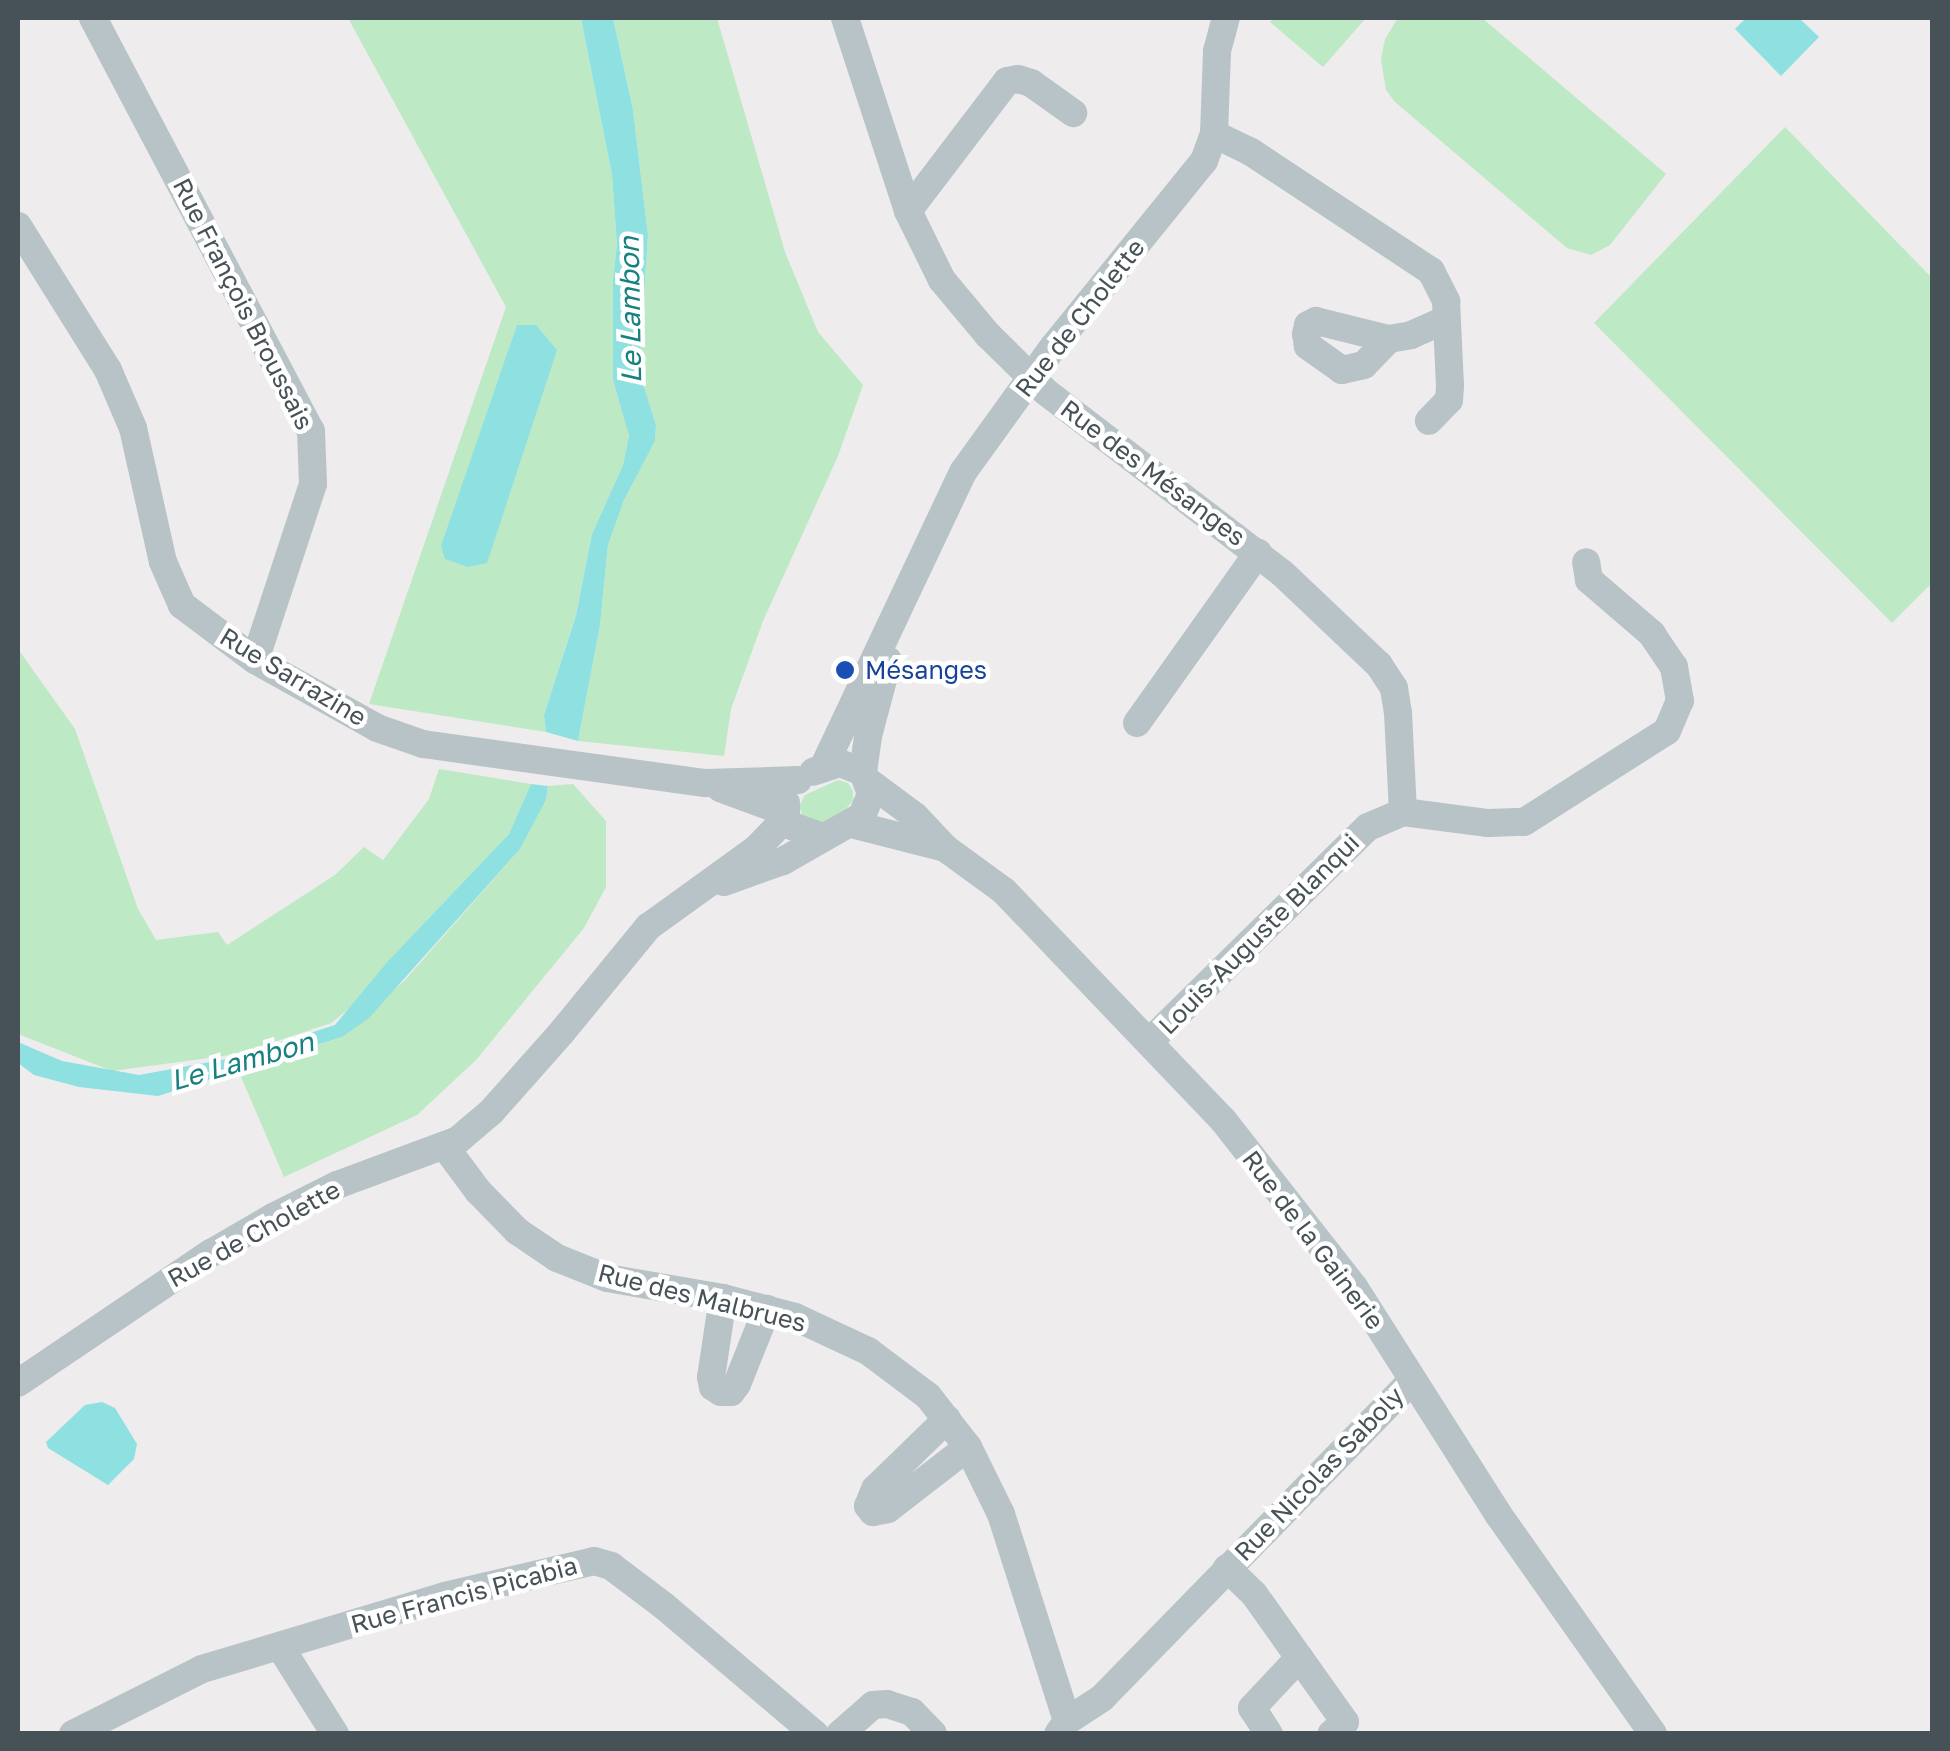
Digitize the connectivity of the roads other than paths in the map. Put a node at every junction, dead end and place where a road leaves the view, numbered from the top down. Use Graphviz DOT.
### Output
graph roads {
  1 [pos="94,18"];
  2 [pos="846,18"];
  3 [pos="1226,18"];
  4 [pos="1073,112"];
  5 [pos="1214,134"];
  6 [pos="908,212"];
  7 [pos="18,226"];
  8 [pos="1446,320"];
  9 [pos="1389,339"];
  10 [pos="1031,378"];
  11 [pos="1428,421"];
  12 [pos="1258,553"];
  13 [pos="1586,562"];
  14 [pos="898,611"];
  15 [pos="255,660"];
  16 [pos="1137,723"];
  17 [pos="824,766"];
  18 [pos="866,777"];
  19 [pos="798,780"];
  20 [pos="704,783"];
  21 [pos="1403,812"];
  22 [pos="785,815"];
  23 [pos="851,824"];
  24 [pos="820,836"];
  25 [pos="945,848"];
  26 [pos="703,888"];
  27 [pos="1150,1041"];
  28 [pos="446,1148"];
  29 [pos="723,1298"];
  30 [pos="767,1308"];
  31 [pos="1412,1381"];
  32 [pos="18,1383"];
  33 [pos="947,1418"];
  34 [pos="968,1447"];
  35 [pos="1227,1568"];
  36 [pos="281,1648"];
  37 [pos="1299,1658"];
  38 [pos="1063,1728"];
  39 [pos="73,1734"];
  40 [pos="335,1734"];
  41 [pos="815,1734"];
  42 [pos="840,1734"];
  43 [pos="933,1734"];
  44 [pos="1269,1734"];
  45 [pos="1331,1734"];
  46 [pos="1653,1734"];
  1 -- 15 [label="street, Rue François Broussais"];
  2 -- 6 [label="street, Rue des Mésanges"];
  3 -- 5 [label="street, Rue de Cholette"];
  4 -- 6 [label="street"];
  5 -- 8 [label="street"];
  5 -- 10 [label="street, Rue de Cholette"];
  6 -- 10 [label="street, Rue des Mésanges"];
  7 -- 15 [label="street, Rue Sarrazine"];
  8 -- 9 [label="street"];
  8 -- 11 [label="street"];
  10 -- 12 [label="street, Rue des Mésanges"];
  10 -- 14 [label="street, Rue de Cholette"];
  12 -- 16 [label="street"];
  12 -- 21 [label="street, Rue des Mésanges"];
  13 -- 21 [label="street"];
  14 -- 17 [label="street, Rue de Cholette"];
  14 -- 18 [label="street, Rue de Cholette"];
  15 -- 20 [label="street, Rue Sarrazine"];
  17 -- 18 [label="street"];
  17 -- 19 [label="street"];
  18 -- 23 [label="street"];
  18 -- 25 [label="street, Rue de la Gainerie"];
  19 -- 20 [label="street, Rue Sarrazine"];
  19 -- 22 [label="street"];
  20 -- 22 [label="street, Rue Sarrazine"];
  21 -- 27 [label="street, Louis-Auguste Blanqui"];
  22 -- 24 [label="street"];
  22 -- 26 [label="street, Rue de Cholette"];
  23 -- 24 [label="street"];
  23 -- 25 [label="street, Rue de la Gainerie"];
  24 -- 26 [label="street, Rue de Cholette"];
  25 -- 27 [label="street, Rue de la Gainerie"];
  26 -- 28 [label="street, Rue de Cholette"];
  27 -- 31 [label="street, Rue de la Gainerie"];
  28 -- 29 [label="street, Rue des Malbrues"];
  28 -- 32 [label="street, Rue de Cholette"];
  29 -- 30 [label="street, Rue des Malbrues"];
  29 -- 30 [label="street"];
  30 -- 33 [label="street, Rue des Malbrues"];
  31 -- 35 [label="street, Rue Nicolas Saboly"];
  31 -- 46 [label="street, Rue de la Gainerie"];
  33 -- 34 [label="street, Rue des Malbrues"];
  33 -- 34 [label="street"];
  34 -- 38 [label="street, Rue des Malbrues"];
  35 -- 37 [label="street, Rue Nicolas Saboly"];
  35 -- 38 [label="street, Rue Nicolas Saboly"];
  36 -- 39 [label="street, Rue Francis Picabia"];
  36 -- 40 [label="street"];
  36 -- 41 [label="street, Rue Francis Picabia"];
  37 -- 44 [label="street"];
  37 -- 45 [label="street, Rue Nicolas Saboly"];
  42 -- 43 [label="street"];
}
